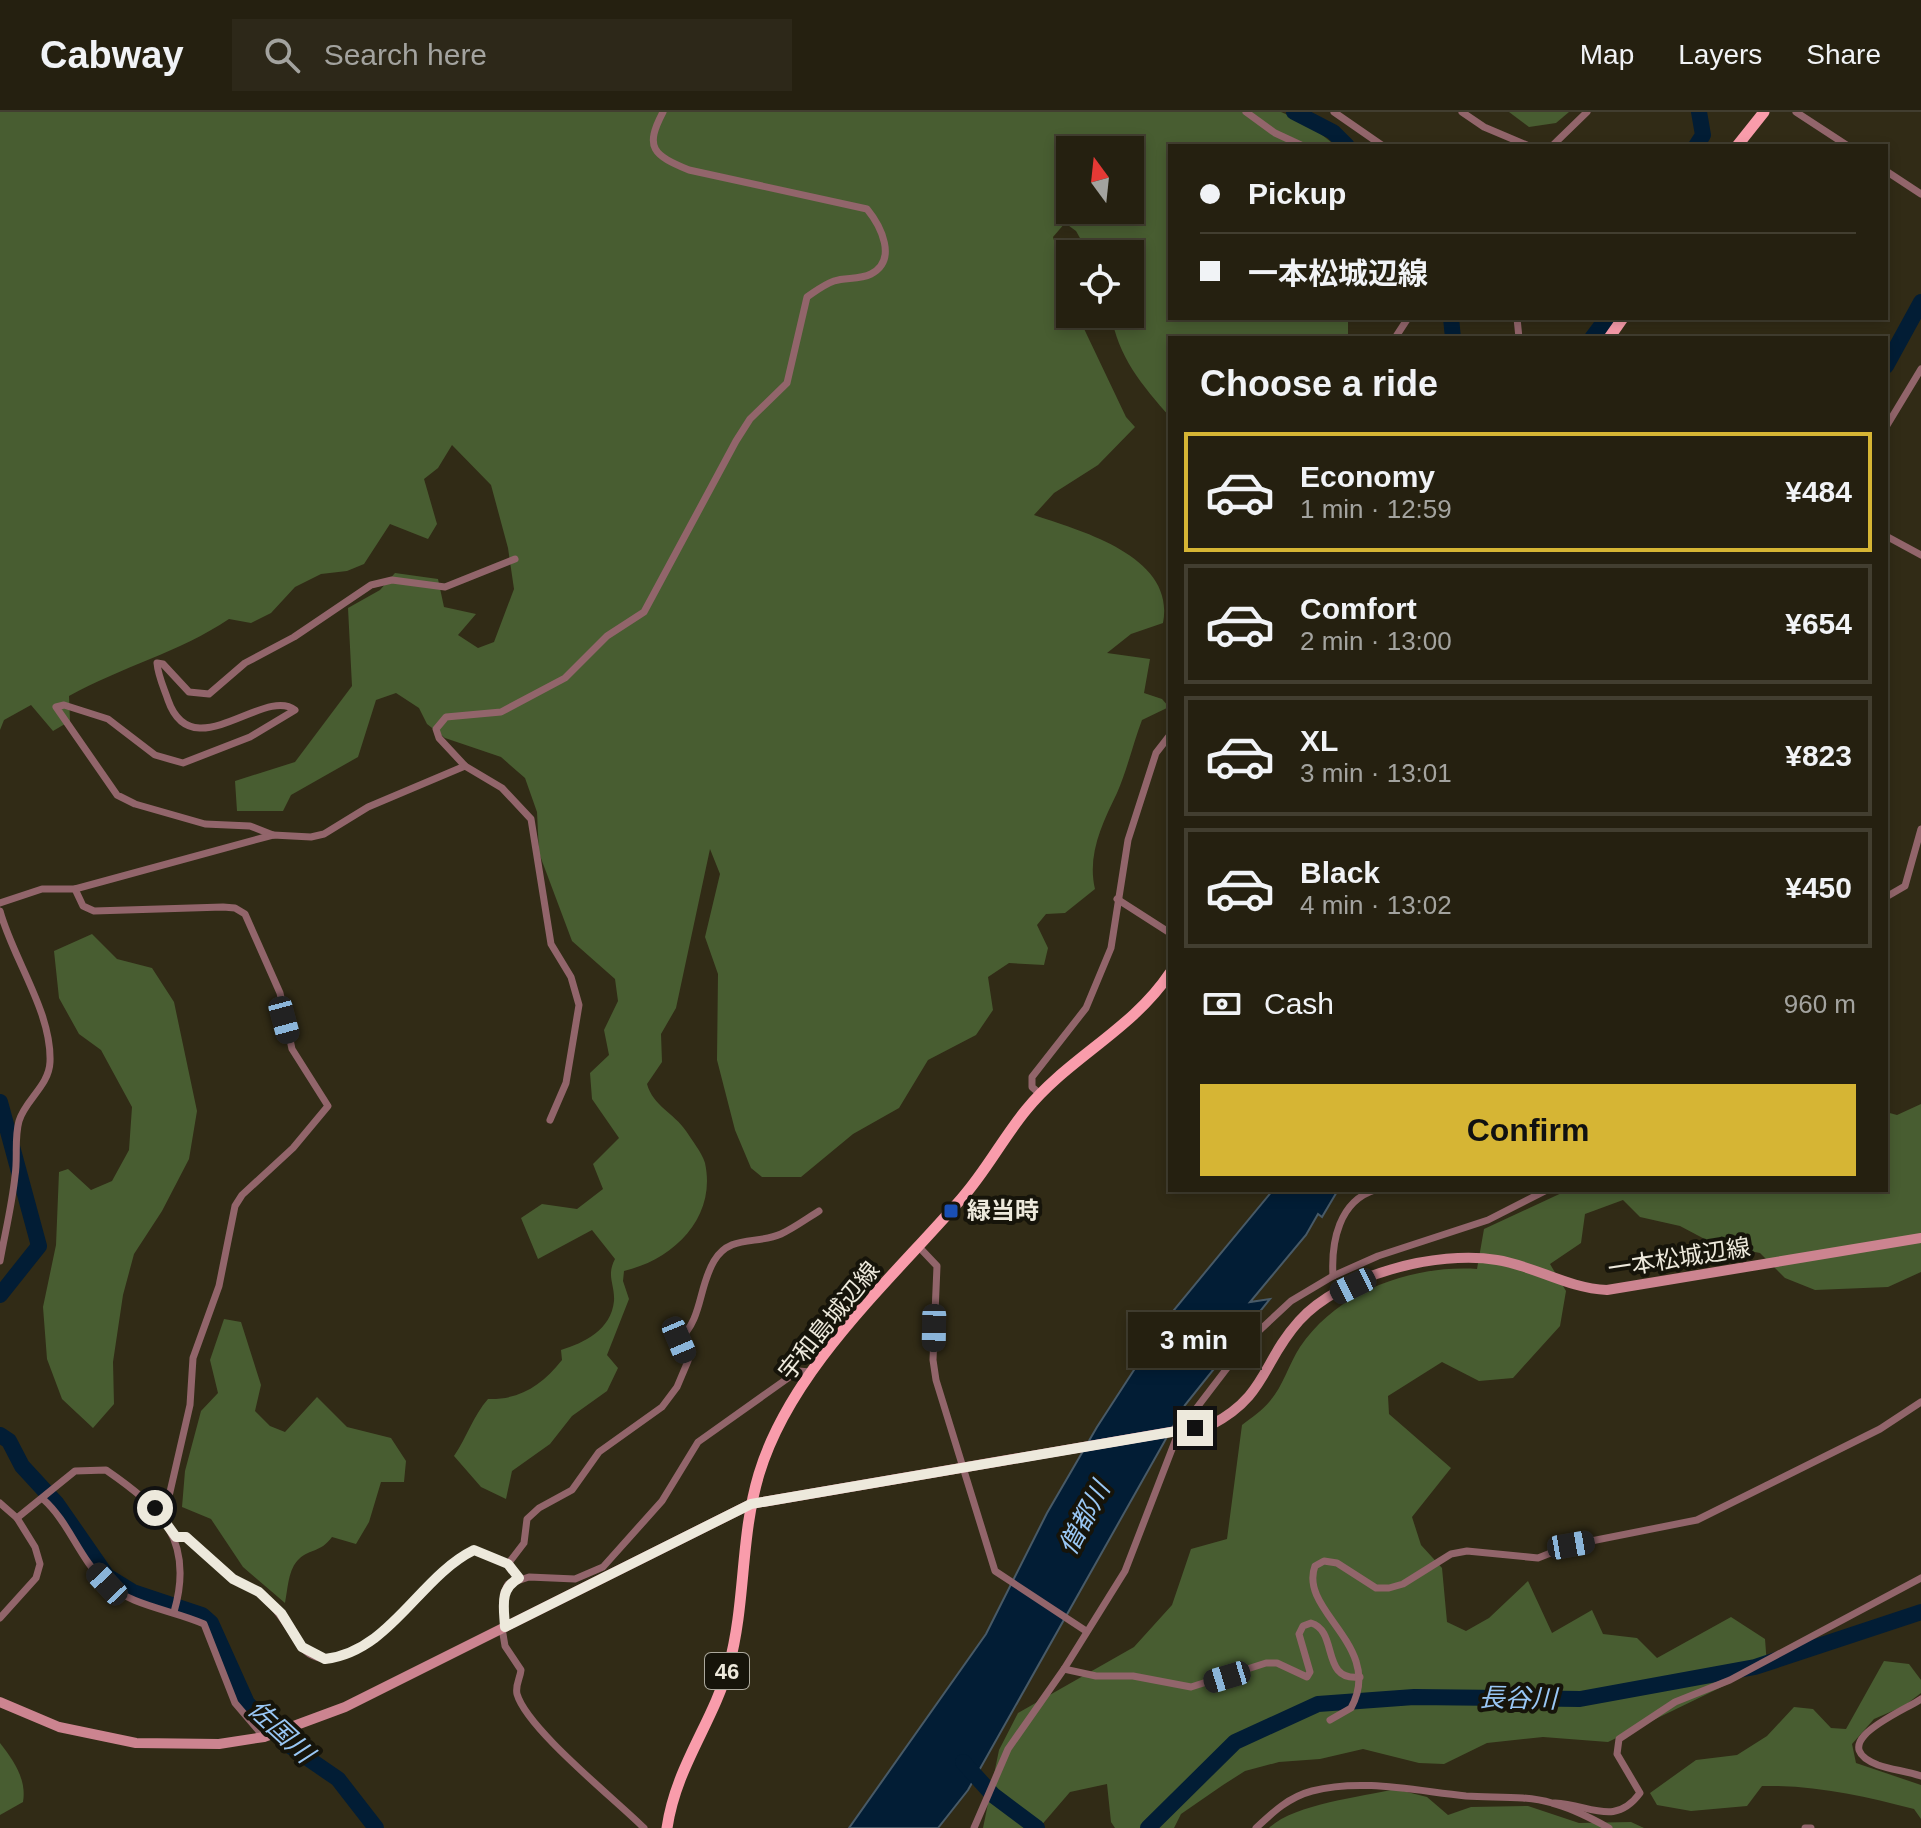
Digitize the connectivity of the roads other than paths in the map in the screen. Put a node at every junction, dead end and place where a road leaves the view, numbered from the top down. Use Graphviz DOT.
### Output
graph roads {
  1 [pos="663,112"];
  2 [pos="1246,112"];
  3 [pos="1334,112"];
  4 [pos="1462,112"];
  5 [pos="1587,112"];
  6 [pos="1764,112"];
  7 [pos="1796,112"];
  8 [pos="1299,144"];
  9 [pos="1380,144"];
  10 [pos="1524,144"];
  11 [pos="1554,144"];
  12 [pos="1739,144"];
  13 [pos="1845,144"];
  14 [pos="1888,172"];
  15 [pos="1921,194"];
  16 [pos="1921,369"];
  17 [pos="1888,424"];
  18 [pos="1888,537"];
  19 [pos="1921,555"];
  20 [pos="515,559"];
  21 [pos="1168,738"];
  22 [pos="465,766"];
  23 [pos="1921,829"];
  24 [pos="273,835"];
  25 [pos="1911,875"];
  26 [pos="1921,877"];
  27 [pos="75,889"];
  28 [pos="1888,896"];
  29 [pos="1117,899"];
  30 [pos="0,903"];
  31 [pos="0,911"];
  32 [pos="1168,932"];
  33 [pos="1168,975"];
  34 [pos="1040,1094"];
  35 [pos="550,1120"];
  36 [pos="1371,1192"];
  37 [pos="1543,1192"];
  38 [pos="819,1211"];
  39 [pos="1921,1238"];
  40 [pos="919,1247"];
  41 [pos="0,1261"];
  42 [pos="1333,1276"];
  43 [pos="811,1372"];
  44 [pos="1921,1402"];
  45 [pos="1179,1431"];
  46 [pos="966,1467"];
  47 [pos="43,1499"];
  48 [pos="0,1503"];
  49 [pos="751,1504"];
  50 [pos="17,1518"];
  51 [pos="164,1518"];
  52 [pos="176,1537"];
  53 [pos="508,1564"];
  54 [pos="519,1578"];
  55 [pos="1921,1578"];
  56 [pos="174,1612"];
  57 [pos="0,1618"];
  58 [pos="504,1628"];
  59 [pos="1086,1631"];
  60 [pos="1064,1669"];
  61 [pos="1360,1677"];
  62 [pos="1921,1699"];
  63 [pos="0,1702"];
  64 [pos="1330,1720"];
  65 [pos="264,1737"];
  66 [pos="1921,1776"];
  67 [pos="1555,1803"];
  68 [pos="644,1828"];
  69 [pos="667,1828"];
  70 [pos="974,1828"];
  71 [pos="1256,1828"];
  72 [pos="1609,1828"];
  1 -- 22 [label="street"];
  2 -- 8 [label="street"];
  3 -- 9 [label="street"];
  4 -- 10 [label="street"];
  5 -- 11 [label="street"];
  6 -- 12 [label="main road"];
  7 -- 13 [label="street"];
  14 -- 15 [label="street"];
  16 -- 17 [label="street"];
  18 -- 19 [label="street"];
  20 -- 24 [label="street"];
  21 -- 29 [label="street"];
  22 -- 24 [label="street"];
  22 -- 35 [label="street"];
  23 -- 25 [label="street"];
  24 -- 27 [label="street"];
  25 -- 26 [label="street"];
  25 -- 28 [label="street"];
  27 -- 30 [label="street"];
  27 -- 51 [label="street"];
  29 -- 32 [label="street"];
  29 -- 34 [label="street"];
  31 -- 41 [label="street"];
  33 -- 34 [label="main road, 宇和島城辺線 / 46"];
  34 -- 40 [label="main road, 宇和島城辺線 / 46"];
  36 -- 42 [label="street"];
  37 -- 42 [label="street"];
  38 -- 53 [label="street"];
  39 -- 45 [label="main road, 一本松城辺線"];
  40 -- 43 [label="main road, 宇和島城辺線 / 46"];
  40 -- 46 [label="street"];
  42 -- 45 [label="street"];
  43 -- 49 [label="main road, 宇和島城辺線 / 46"];
  43 -- 54 [label="street"];
  44 -- 61 [label="street"];
  45 -- 46 [label="main road, 一本松城辺線"];
  45 -- 59 [label="street"];
  46 -- 49 [label="main road, 一本松城辺線"];
  46 -- 59 [label="street"];
  47 -- 50 [label="street"];
  47 -- 51 [label="street"];
  47 -- 56 [label="street"];
  48 -- 50 [label="street"];
  49 -- 58 [label="main road, 一本松城辺線"];
  49 -- 69 [label="main road, 宇和島城辺線 / 46"];
  50 -- 57 [label="street"];
  51 -- 52 [label="street"];
  52 -- 53 [label="street"];
  52 -- 56 [label="street"];
  53 -- 54 [label="street"];
  54 -- 58 [label="street"];
  55 -- 67 [label="street"];
  56 -- 65 [label="street"];
  58 -- 65 [label="main road, 一本松城辺線"];
  58 -- 68 [label="street"];
  59 -- 60 [label="street"];
  60 -- 61 [label="street"];
  60 -- 70 [label="street"];
  61 -- 64 [label="street"];
  62 -- 66 [label="street"];
  63 -- 65 [label="main road, 一本松城辺線"];
  67 -- 71 [label="street"];
  67 -- 72 [label="street"];
}
